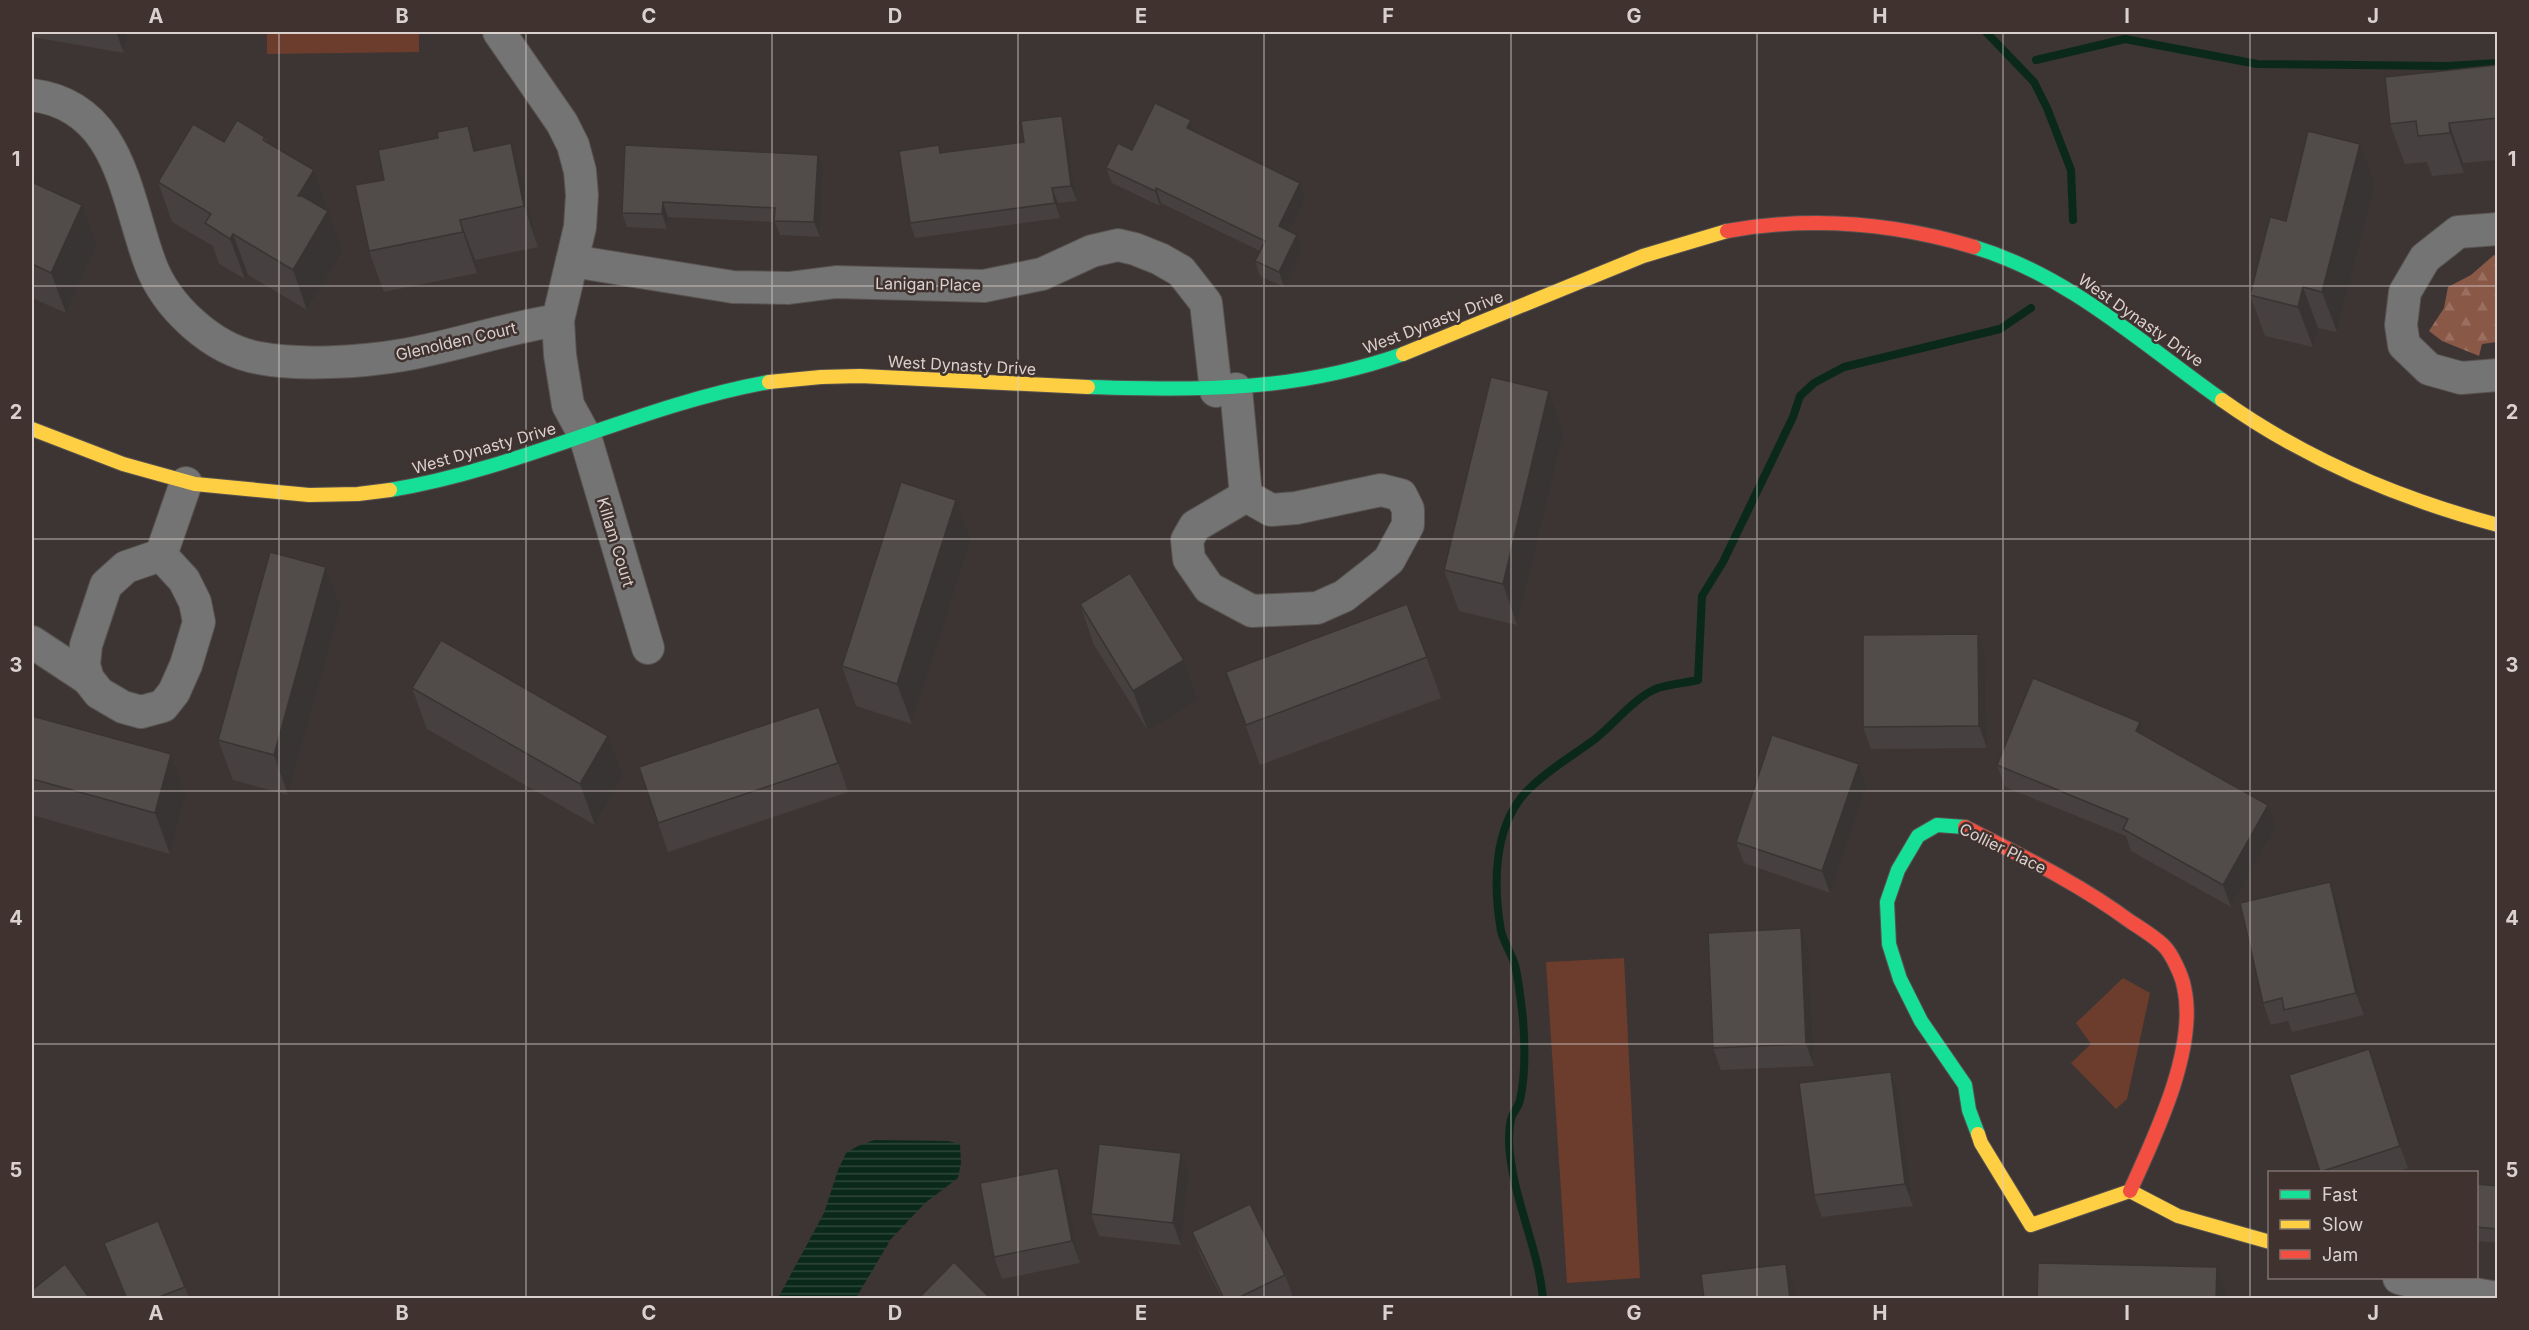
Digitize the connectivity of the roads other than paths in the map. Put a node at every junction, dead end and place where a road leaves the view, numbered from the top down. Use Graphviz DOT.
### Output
graph roads {
  1 [pos="500,32"];
  2 [pos="32,95"];
  3 [pos="2498,229"];
  4 [pos="572,261"];
  5 [pos="558,320"];
  6 [pos="2498,375"];
  7 [pos="1226,390"];
  8 [pos="32,429"];
  9 [pos="585,436"];
  10 [pos="186,483"];
  11 [pos="1246,496"];
  12 [pos="2498,525"];
  13 [pos="161,555"];
  14 [pos="32,642"];
  15 [pos="648,648"];
  16 [pos="88,679"];
  17 [pos="2130,1191"];
  18 [pos="2268,1241"];
  19 [pos="2403,1279"];
  20 [pos="2498,1298"];
  1 -- 4 [label="street, Killam Court"];
  2 -- 5 [label="street, Glenolden Court"];
  3 -- 6 [label="street"];
  4 -- 5 [label="street, Killam Court"];
  4 -- 7 [label="street, Lanigan Place"];
  5 -- 9 [label="street, Killam Court"];
  7 -- 9 [label="street, West Dynasty Drive"];
  7 -- 11 [label="street, Lanigan Place"];
  7 -- 12 [label="street, West Dynasty Drive"];
  8 -- 10 [label="street, West Dynasty Drive"];
  9 -- 10 [label="street, West Dynasty Drive"];
  9 -- 15 [label="street, Killam Court"];
  10 -- 13 [label="street"];
  11 -- 11 [label="street"];
  13 -- 16 [label="street"];
  13 -- 16 [label="street"];
  14 -- 16 [label="street"];
  17 -- 17 [label="street, Collier Place"];
  17 -- 18 [label="street"];
  19 -- 20 [label="street"];
}
